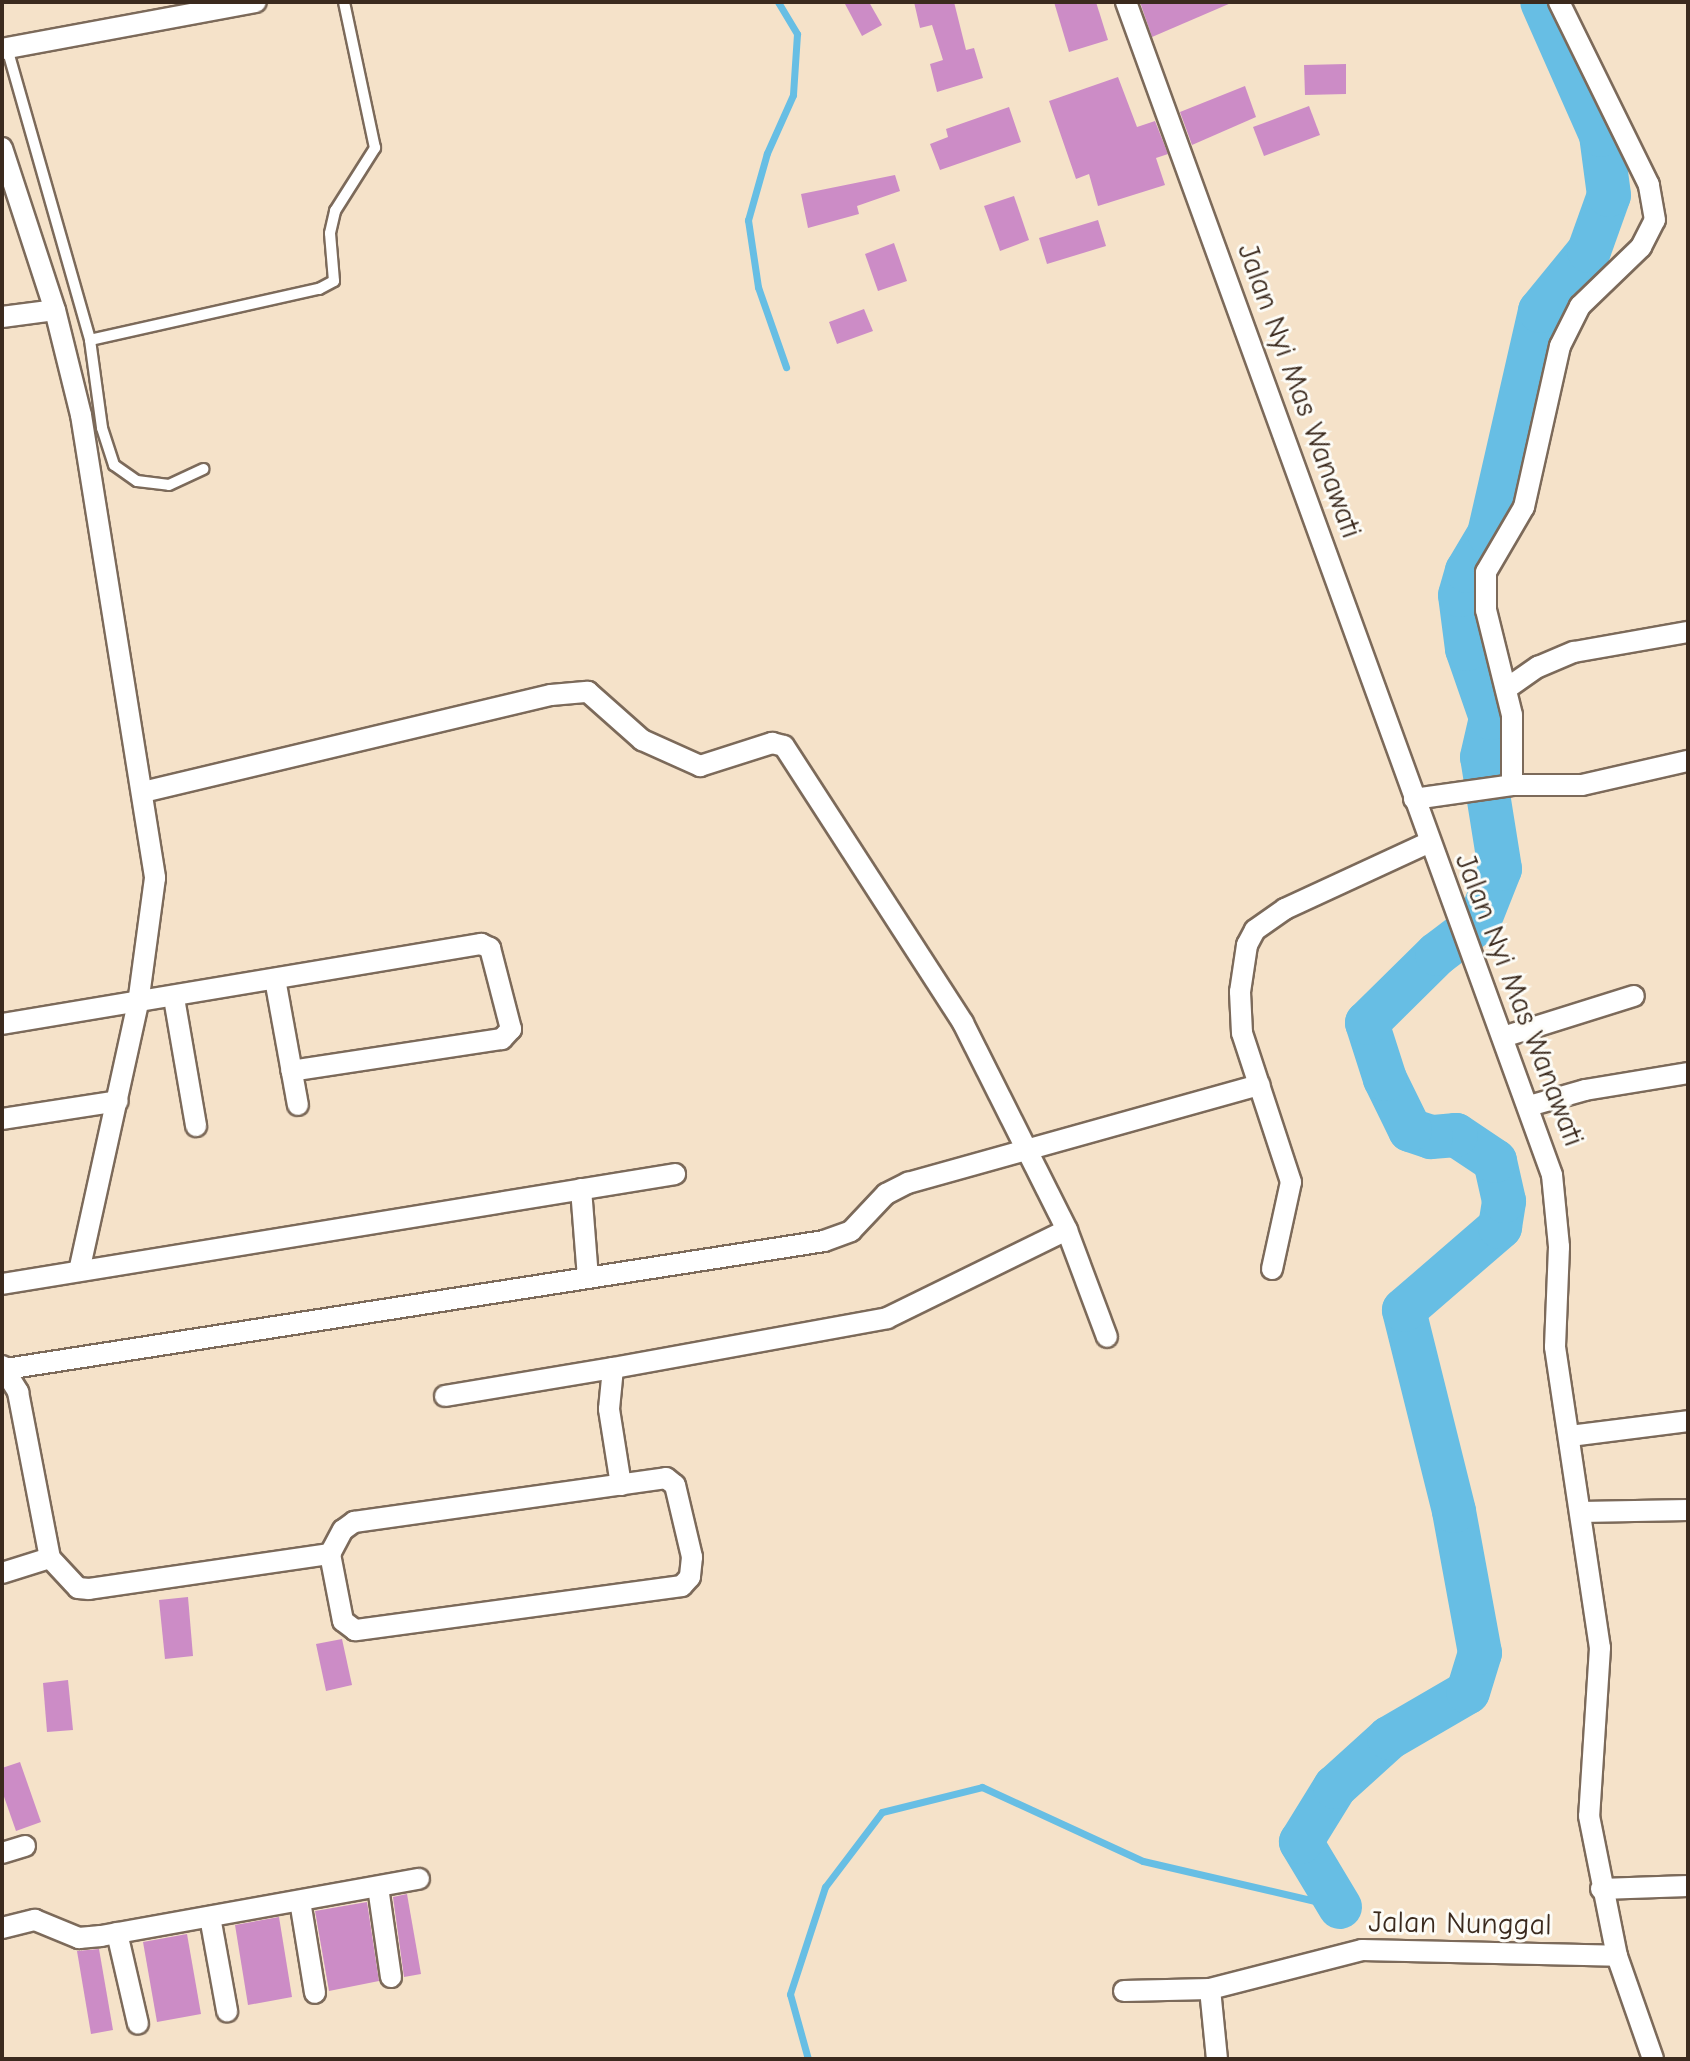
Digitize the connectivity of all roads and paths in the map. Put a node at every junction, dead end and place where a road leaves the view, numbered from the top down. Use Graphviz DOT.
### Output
graph roads {
  1 [pos="256,2"];
  2 [pos="344,2"];
  3 [pos="1126,2"];
  4 [pos="1559,2"];
  5 [pos="5,49"];
  6 [pos="2,148"];
  7 [pos="55,310"];
  8 [pos="2,317"];
  9 [pos="90,340"];
  10 [pos="204,469"];
  11 [pos="1688,632"];
  12 [pos="1506,689"];
  13 [pos="1688,761"];
  14 [pos="1507,786"];
  15 [pos="143,792"];
  16 [pos="1414,799"];
  17 [pos="1428,843"];
  18 [pos="275,979"];
  19 [pos="1634,996"];
  20 [pos="174,998"];
  21 [pos="138,1003"];
  22 [pos="2,1024"];
  23 [pos="1503,1037"];
  24 [pos="291,1071"];
  25 [pos="1688,1073"];
  26 [pos="1260,1085"];
  27 [pos="118,1101"];
  28 [pos="298,1105"];
  29 [pos="1529,1106"];
  30 [pos="2,1119"];
  31 [pos="196,1126"];
  32 [pos="1022,1148"];
  33 [pos="675,1174"];
  34 [pos="581,1189"];
  35 [pos="1067,1230"];
  36 [pos="1272,1269"];
  37 [pos="79,1271"];
  38 [pos="588,1278"];
  39 [pos="2,1284"];
  40 [pos="1107,1337"];
  41 [pos="4,1367"];
  42 [pos="613,1368"];
  43 [pos="445,1396"];
  44 [pos="1688,1421"];
  45 [pos="1570,1436"];
  46 [pos="621,1485"];
  47 [pos="1688,1510"];
  48 [pos="1581,1512"];
  49 [pos="330,1554"];
  50 [pos="50,1558"];
  51 [pos="2,1573"];
  52 [pos="25,1846"];
  53 [pos="2,1853"];
  54 [pos="419,1879"];
  55 [pos="1688,1886"];
  56 [pos="378,1887"];
  57 [pos="1601,1889"];
  58 [pos="300,1901"];
  59 [pos="210,1917"];
  60 [pos="2,1928"];
  61 [pos="117,1933"];
  62 [pos="1617,1956"];
  63 [pos="391,1977"];
  64 [pos="1210,1989"];
  65 [pos="1124,1991"];
  66 [pos="315,1993"];
  67 [pos="227,2011"];
  68 [pos="138,2024"];
  69 [pos="1217,2059"];
  70 [pos="1653,2059"];
  1 -- 5 [label="street"];
  2 -- 9 [label="lane"];
  3 -- 16 [label="street, Jalan Nyi Mas Wanawati"];
  4 -- 12 [label="street"];
  5 -- 9 [label="lane"];
  6 -- 7 [label="street"];
  7 -- 8 [label="street"];
  7 -- 15 [label="street"];
  9 -- 10 [label="lane"];
  11 -- 12 [label="street"];
  12 -- 14 [label="street"];
  13 -- 14 [label="street"];
  14 -- 16 [label="street"];
  15 -- 21 [label="street"];
  15 -- 32 [label="street"];
  16 -- 17 [label="street, Jalan Nyi Mas Wanawati"];
  17 -- 23 [label="street, Jalan Nyi Mas Wanawati"];
  17 -- 26 [label="street"];
  18 -- 20 [label="street"];
  18 -- 24 [label="street"];
  18 -- 24 [label="street"];
  19 -- 23 [label="street"];
  20 -- 21 [label="street"];
  20 -- 31 [label="street"];
  21 -- 22 [label="street"];
  21 -- 27 [label="street"];
  23 -- 29 [label="street, Jalan Nyi Mas Wanawati"];
  24 -- 28 [label="street"];
  25 -- 29 [label="street"];
  26 -- 32 [label="street"];
  26 -- 36 [label="street"];
  27 -- 30 [label="street"];
  27 -- 37 [label="street"];
  29 -- 45 [label="street, Jalan Nyi Mas Wanawati"];
  32 -- 35 [label="street"];
  32 -- 38 [label="street"];
  33 -- 34 [label="street"];
  34 -- 37 [label="street"];
  34 -- 38 [label="street"];
  35 -- 40 [label="street"];
  35 -- 42 [label="street"];
  37 -- 39 [label="street"];
  38 -- 41 [label="street"];
  41 -- 50 [label="street"];
  42 -- 43 [label="street"];
  42 -- 46 [label="street"];
  44 -- 45 [label="street"];
  45 -- 48 [label="street, Jalan Nyi Mas Wanawati"];
  46 -- 49 [label="street"];
  46 -- 49 [label="street"];
  47 -- 48 [label="street"];
  48 -- 57 [label="street, Jalan Nyi Mas Wanawati"];
  49 -- 50 [label="street"];
  50 -- 51 [label="street"];
  52 -- 53 [label="street"];
  54 -- 56 [label="street"];
  55 -- 57 [label="street"];
  56 -- 58 [label="street"];
  56 -- 63 [label="street"];
  57 -- 62 [label="street, Jalan Nyi Mas Wanawati"];
  58 -- 59 [label="street"];
  58 -- 66 [label="street"];
  59 -- 61 [label="street"];
  59 -- 67 [label="street"];
  60 -- 61 [label="street"];
  61 -- 68 [label="street"];
  62 -- 64 [label="street, Jalan Nunggal"];
  62 -- 70 [label="street, Jalan Nyi Mas Wanawati"];
  64 -- 65 [label="street, Jalan Nunggal"];
  64 -- 69 [label="street"];
}
